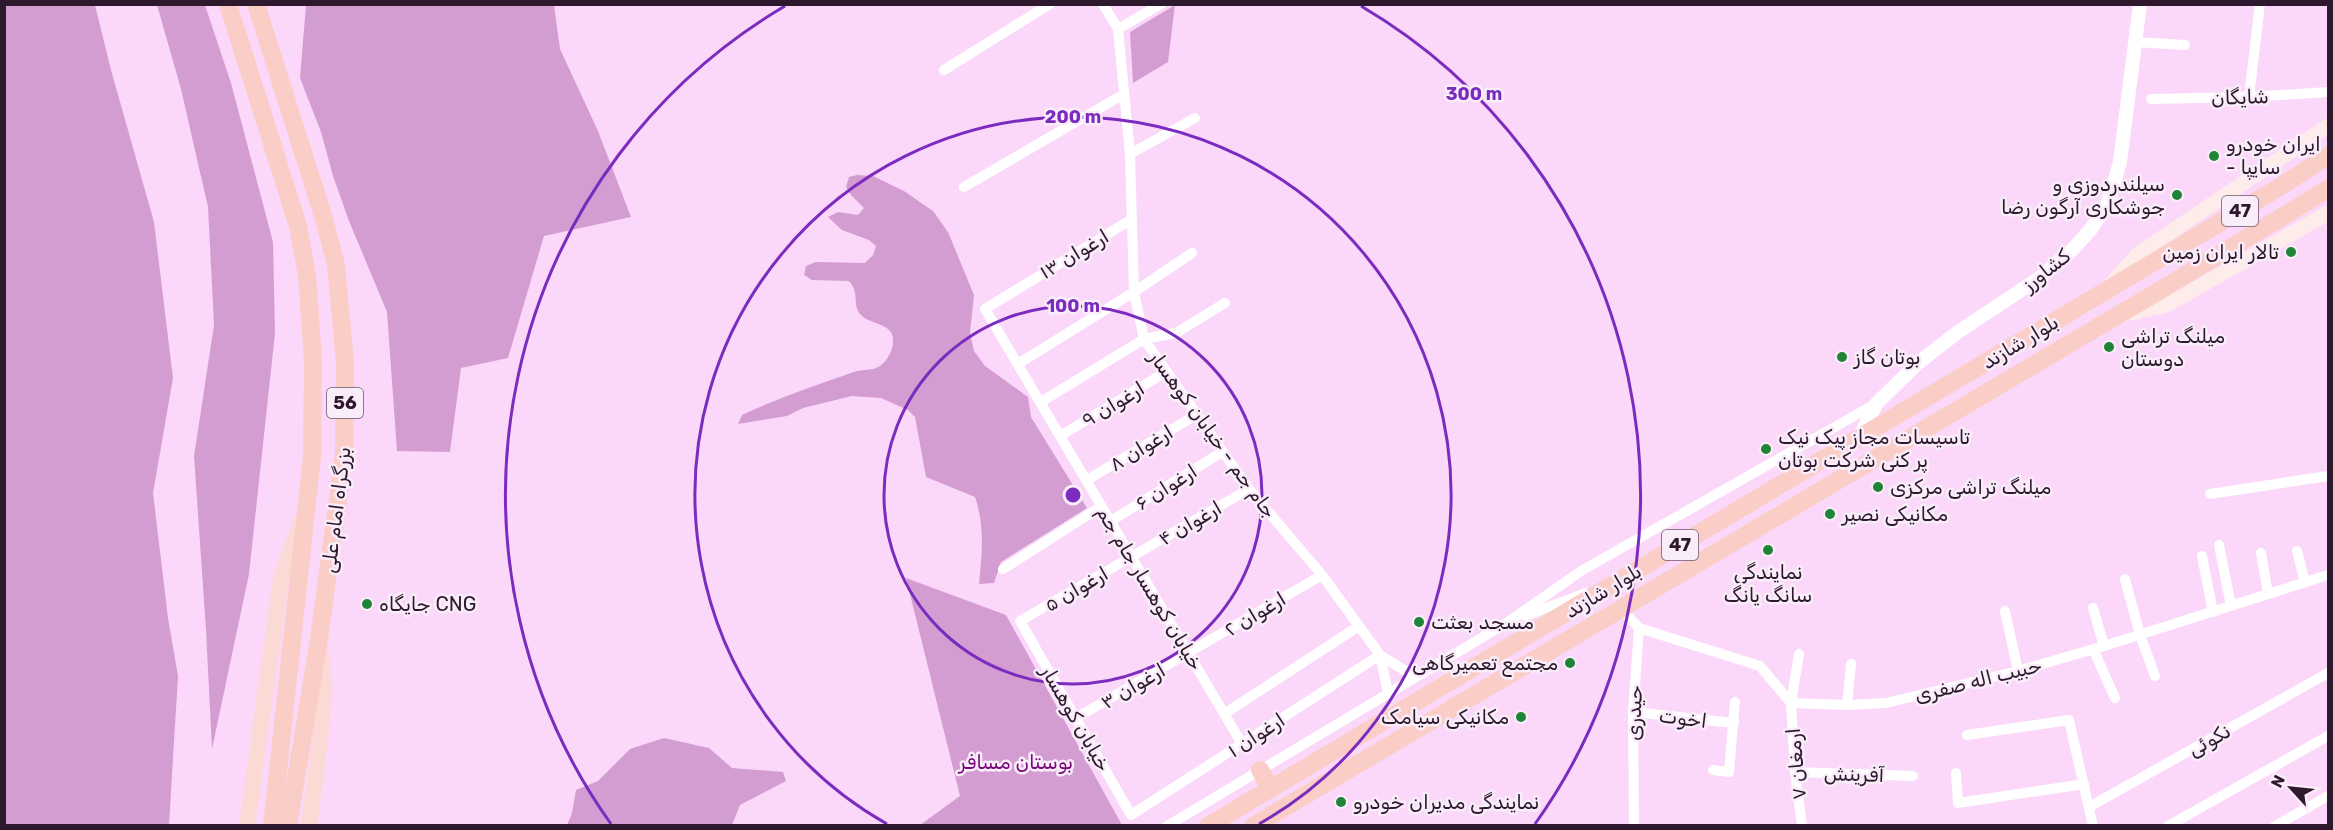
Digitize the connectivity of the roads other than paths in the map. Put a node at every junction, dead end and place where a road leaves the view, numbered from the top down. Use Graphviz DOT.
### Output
graph roads {
  1 [pos="228,4"];
  2 [pos="255,4"];
  3 [pos="1050,4"];
  4 [pos="1103,4"];
  5 [pos="1161,4"];
  6 [pos="2140,4"];
  7 [pos="2260,4"];
  8 [pos="1118,29"];
  9 [pos="2135,42"];
  10 [pos="2185,45"];
  11 [pos="944,70"];
  12 [pos="2328,92"];
  13 [pos="1124,94"];
  14 [pos="2249,97"];
  15 [pos="2151,99"];
  16 [pos="1195,118"];
  17 [pos="2328,126"];
  18 [pos="1130,154"];
  19 [pos="2328,156"];
  20 [pos="964,187"];
  21 [pos="2328,189"];
  22 [pos="2328,213"];
  23 [pos="1132,219"];
  24 [pos="1192,253"];
  25 [pos="1134,292"];
  26 [pos="2104,292"];
  27 [pos="1225,303"];
  28 [pos="985,309"];
  29 [pos="2117,316"];
  30 [pos="1144,339"];
  31 [pos="1018,364"];
  32 [pos="1166,372"];
  33 [pos="1041,402"];
  34 [pos="1877,403"];
  35 [pos="1196,415"];
  36 [pos="1060,436"];
  37 [pos="1858,439"];
  38 [pos="1222,452"];
  39 [pos="2328,476"];
  40 [pos="1087,480"];
  41 [pos="1248,489"];
  42 [pos="2210,494"];
  43 [pos="1102,506"];
  44 [pos="304,514"];
  45 [pos="1111,521"];
  46 [pos="2219,545"];
  47 [pos="2297,551"];
  48 [pos="2261,553"];
  49 [pos="1132,556"];
  50 [pos="2202,556"];
  51 [pos="1003,569"];
  52 [pos="1322,575"];
  53 [pos="2328,575"];
  54 [pos="1627,577"];
  55 [pos="2125,579"];
  56 [pos="2305,582"];
  57 [pos="2268,594"];
  58 [pos="2231,606"];
  59 [pos="1620,608"];
  60 [pos="2093,608"];
  61 [pos="2005,611"];
  62 [pos="2213,612"];
  63 [pos="1020,621"];
  64 [pos="1508,622"];
  65 [pos="1359,626"];
  66 [pos="1639,628"];
  67 [pos="2140,635"];
  68 [pos="319,639"];
  69 [pos="2099,648"];
  70 [pos="1189,654"];
  71 [pos="1799,654"];
  72 [pos="1380,655"];
  73 [pos="1851,664"];
  74 [pos="2018,671"];
  75 [pos="2328,673"];
  76 [pos="2155,676"];
  77 [pos="1415,677"];
  78 [pos="1388,693"];
  79 [pos="2115,698"];
  80 [pos="1735,702"];
  81 [pos="1791,703"];
  82 [pos="1847,705"];
  83 [pos="1632,712"];
  84 [pos="1224,714"];
  85 [pos="1076,718"];
  86 [pos="1734,723"];
  87 [pos="1966,735"];
  88 [pos="2328,736"];
  89 [pos="1242,744"];
  90 [pos="1260,770"];
  91 [pos="1713,770"];
  92 [pos="1795,772"];
  93 [pos="1956,773"];
  94 [pos="1913,776"];
  95 [pos="2084,784"];
  96 [pos="1270,789"];
  97 [pos="2328,796"];
  98 [pos="2089,807"];
  99 [pos="285,814"];
  100 [pos="1131,815"];
  101 [pos="247,825"];
  102 [pos="272,825"];
  103 [pos="309,825"];
  104 [pos="1167,825"];
  105 [pos="1208,825"];
  106 [pos="1253,825"];
  107 [pos="1634,825"];
  108 [pos="1802,825"];
  109 [pos="2093,825"];
  110 [pos="2168,825"];
  111 [pos="2275,825"];
  1 -- 44 [label="highway, بزرگراه امام علی / 56"];
  2 -- 68 [label="highway, بزرگراه امام علی / 56"];
  3 -- 11 [label="street"];
  4 -- 8 [label="street, جام جم - خیابان کوهسار"];
  5 -- 8 [label="street"];
  6 -- 9 [label="street, کشاورز"];
  7 -- 14 [label="street"];
  8 -- 13 [label="street, جام جم - خیابان کوهسار"];
  9 -- 10 [label="street"];
  9 -- 34 [label="street, کشاورز"];
  12 -- 14 [label="street, شایگان"];
  13 -- 18 [label="street, جام جم - خیابان کوهسار"];
  13 -- 20 [label="street"];
  14 -- 15 [label="street, شایگان"];
  16 -- 18 [label="street"];
  17 -- 26 [label="main road"];
  18 -- 23 [label="street, جام جم - خیابان کوهسار"];
  19 -- 26 [label="highway, بلوار شازند / 47"];
  21 -- 29 [label="highway, بلوار شازند / 47"];
  22 -- 29 [label="main road"];
  23 -- 25 [label="street, جام جم - خیابان کوهسار"];
  23 -- 28 [label="street, ارغوان ۱۳"];
  24 -- 25 [label="street"];
  25 -- 30 [label="street, جام جم - خیابان کوهسار"];
  25 -- 31 [label="street"];
  26 -- 37 [label="highway, بلوار شازند / 47"];
  27 -- 30 [label="street"];
  28 -- 31 [label="street, خیابان کوهسار جام جم"];
  29 -- 59 [label="highway, بلوار شازند / 47"];
  30 -- 32 [label="street, جام جم - خیابان کوهسار"];
  30 -- 33 [label="street"];
  31 -- 33 [label="street, خیابان کوهسار جام جم"];
  32 -- 35 [label="street, جام جم - خیابان کوهسار"];
  32 -- 36 [label="street, ارغوان ۹"];
  33 -- 36 [label="street, خیابان کوهسار جام جم"];
  34 -- 37 [label="street, کشاورز"];
  34 -- 64 [label="street"];
  35 -- 38 [label="street, جام جم - خیابان کوهسار"];
  35 -- 40 [label="street, ارغوان ۸"];
  36 -- 40 [label="street, خیابان کوهسار جام جم"];
  37 -- 54 [label="highway, بلوار شازند / 47"];
  38 -- 41 [label="street, جام جم - خیابان کوهسار"];
  38 -- 45 [label="street, ارغوان ۶"];
  39 -- 42 [label="street"];
  40 -- 43 [label="street, خیابان کوهسار جام جم"];
  41 -- 49 [label="street, ارغوان ۴"];
  41 -- 52 [label="street, جام جم - خیابان کوهسار"];
  43 -- 45 [label="street, خیابان کوهسار جام جم"];
  43 -- 51 [label="street"];
  44 -- 99 [label="highway, بزرگراه امام علی / 56"];
  44 -- 101 [label="main road"];
  45 -- 49 [label="street, خیابان کوهسار جام جم"];
  46 -- 58 [label="street"];
  47 -- 56 [label="street"];
  48 -- 57 [label="street"];
  49 -- 63 [label="street, ارغوان ۵"];
  49 -- 70 [label="street, خیابان کوهسار جام جم"];
  50 -- 62 [label="street"];
  52 -- 65 [label="street, جام جم - خیابان کوهسار"];
  52 -- 70 [label="street, ارغوان ۲"];
  53 -- 56 [label="street, حبیب اله صفری"];
  54 -- 64 [label="street"];
  54 -- 96 [label="highway, بلوار شازند / 47"];
  55 -- 67 [label="street"];
  56 -- 57 [label="street, حبیب اله صفری"];
  57 -- 58 [label="street, حبیب اله صفری"];
  58 -- 62 [label="street, حبیب اله صفری"];
  59 -- 66 [label="street"];
  59 -- 106 [label="highway, بلوار شازند / 47"];
  60 -- 69 [label="street"];
  61 -- 74 [label="street"];
  62 -- 67 [label="street, حبیب اله صفری"];
  63 -- 85 [label="street, خیابان کوهسار"];
  64 -- 77 [label="street"];
  65 -- 72 [label="street, جام جم - خیابان کوهسار"];
  65 -- 84 [label="street"];
  66 -- 81 [label="street"];
  66 -- 83 [label="street, حیدری"];
  67 -- 69 [label="street, حبیب اله صفری"];
  67 -- 76 [label="street"];
  68 -- 99 [label="highway, بزرگراه امام علی / 56"];
  68 -- 103 [label="main road"];
  69 -- 74 [label="street, حبیب اله صفری"];
  69 -- 79 [label="street"];
  70 -- 84 [label="street, خیابان کوهسار جام جم"];
  70 -- 85 [label="street, ارغوان ۳"];
  71 -- 81 [label="street, ارمغان ۷"];
  72 -- 77 [label="street"];
  72 -- 78 [label="street"];
  72 -- 89 [label="street, ارغوان ۱"];
  73 -- 82 [label="street"];
  74 -- 82 [label="street, حبیب اله صفری"];
  75 -- 98 [label="street, نکوئی"];
  77 -- 78 [label="street"];
  78 -- 90 [label="street"];
  80 -- 86 [label="street"];
  81 -- 82 [label="street, حبیب اله صفری"];
  81 -- 92 [label="street, ارمغان ۷"];
  83 -- 86 [label="street, اخوت"];
  83 -- 107 [label="street, حیدری"];
  84 -- 89 [label="street, خیابان کوهسار جام جم"];
  85 -- 100 [label="street, خیابان کوهسار"];
  86 -- 91 [label="street"];
  87 -- 95 [label="street"];
  88 -- 110 [label="street"];
  89 -- 100 [label="street, ارغوان ۱"];
  90 -- 96 [label="highway"];
  90 -- 104 [label="street"];
  92 -- 94 [label="street, آفرینش"];
  92 -- 108 [label="street, ارمغان ۷"];
  93 -- 95 [label="street"];
  95 -- 98 [label="street"];
  96 -- 105 [label="highway, بلوار شازند / 47"];
  97 -- 111 [label="street"];
  98 -- 109 [label="street"];
  99 -- 102 [label="highway, 56"];
}
